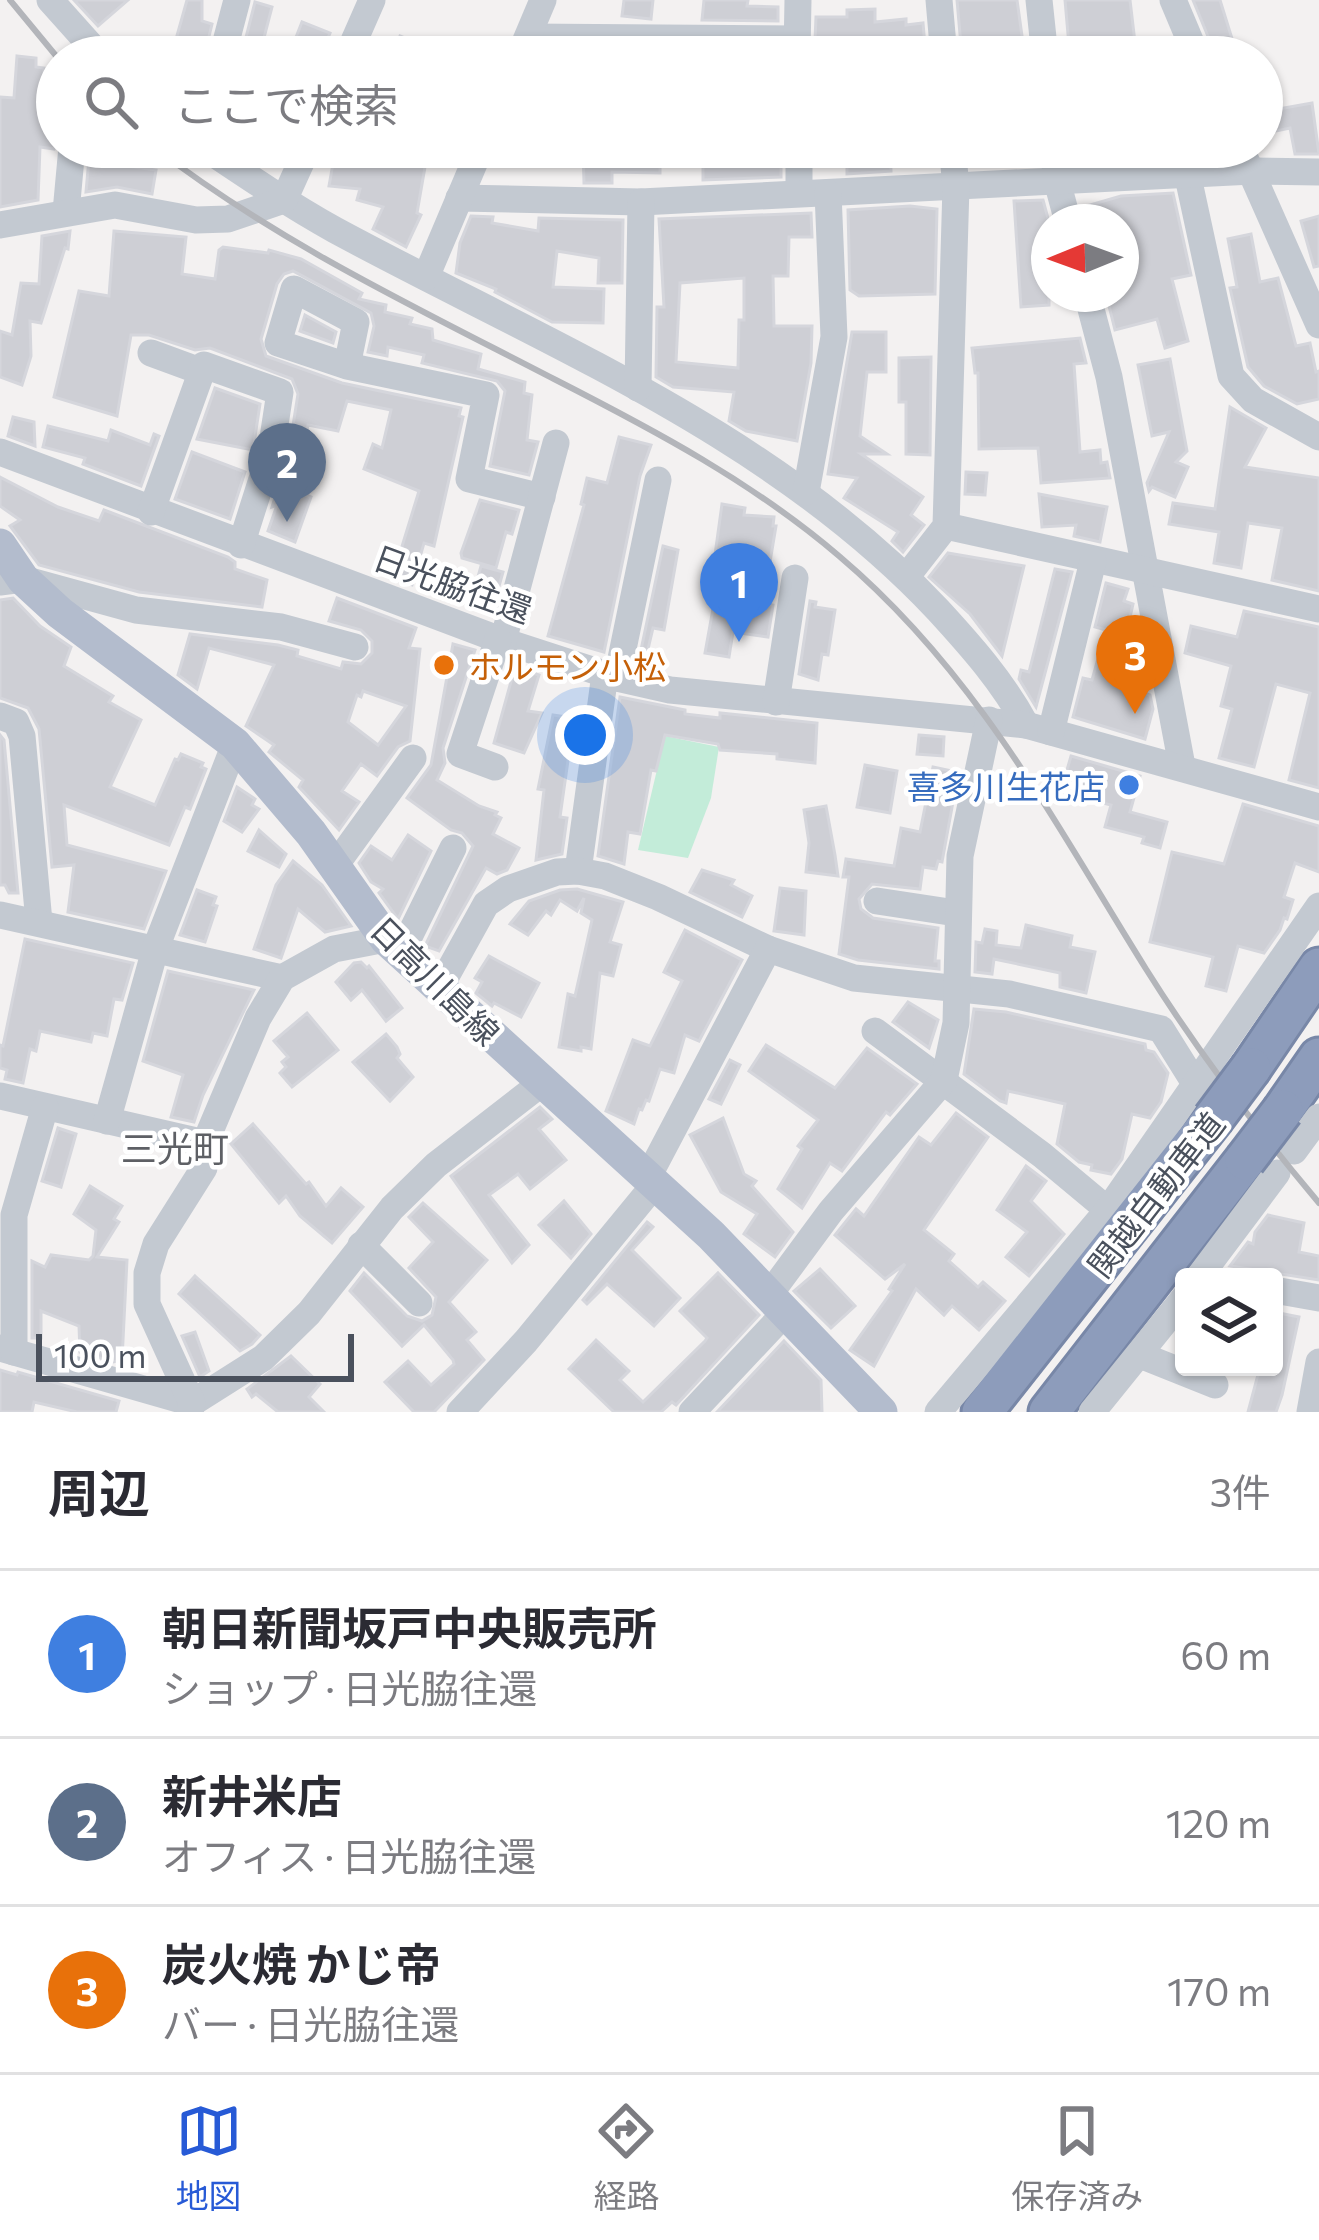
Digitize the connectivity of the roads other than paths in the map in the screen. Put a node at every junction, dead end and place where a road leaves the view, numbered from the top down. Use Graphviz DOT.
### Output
graph roads {
  1 [pos="50,0"];
  2 [pos="237,0"];
  3 [pos="371,0"];
  4 [pos="542,0"];
  5 [pos="798,0"];
  6 [pos="939,0"];
  7 [pos="1039,0"];
  8 [pos="1173,0"];
  9 [pos="82,36"];
  10 [pos="228,36"];
  11 [pos="356,36"];
  12 [pos="528,36"];
  13 [pos="797,36"];
  14 [pos="942,36"];
  15 [pos="1043,36"];
  16 [pos="1188,36"];
  17 [pos="1283,166"];
  18 [pos="70,168"];
  19 [pos="236,168"];
  20 [pos="298,168"];
  21 [pos="472,168"];
  22 [pos="805,168"];
  23 [pos="954,168"];
  24 [pos="1056,168"];
  25 [pos="1217,168"];
  26 [pos="1250,168"];
  27 [pos="1319,172"];
  28 [pos="1188,177"];
  29 [pos="1057,181"];
  30 [pos="956,186"];
  31 [pos="813,193"];
  32 [pos="459,198"];
  33 [pos="284,200"];
  34 [pos="641,202"];
  35 [pos="1063,204"];
  36 [pos="65,212"];
  37 [pos="0,225"];
  38 [pos="426,277"];
  39 [pos="1092,312"];
  40 [pos="1319,325"];
  41 [pos="151,353"];
  42 [pos="346,365"];
  43 [pos="200,371"];
  44 [pos="638,388"];
  45 [pos="1319,437"];
  46 [pos="556,442"];
  47 [pos="0,452"];
  48 [pos="658,480"];
  49 [pos="806,492"];
  50 [pos="542,496"];
  51 [pos="151,512"];
  52 [pos="946,526"];
  53 [pos="0,545"];
  54 [pos="241,545"];
  55 [pos="1093,560"];
  56 [pos="1147,572"];
  57 [pos="907,576"];
  58 [pos="795,578"];
  59 [pos="12,581"];
  60 [pos="1319,609"];
  61 [pos="501,640"];
  62 [pos="355,647"];
  63 [pos="611,676"];
  64 [pos="776,702"];
  65 [pos="0,716"];
  66 [pos="989,720"];
  67 [pos="1039,728"];
  68 [pos="235,744"];
  69 [pos="412,758"];
  70 [pos="1182,766"];
  71 [pos="495,767"];
  72 [pos="1319,807"];
  73 [pos="453,848"];
  74 [pos="334,866"];
  75 [pos="578,871"];
  76 [pos="877,902"];
  77 [pos="1319,907"];
  78 [pos="956,913"];
  79 [pos="0,915"];
  80 [pos="39,922"];
  81 [pos="394,946"];
  82 [pos="155,950"];
  83 [pos="768,950"];
  84 [pos="1319,968"];
  85 [pos="282,979"];
  86 [pos="956,987"];
  87 [pos="440,989"];
  88 [pos="875,1031"];
  89 [pos="1319,1058"];
  90 [pos="944,1081"];
  91 [pos="543,1082"];
  92 [pos="1196,1085"];
  93 [pos="0,1096"];
  94 [pos="44,1106"];
  95 [pos="1319,1117"];
  96 [pos="107,1120"];
  97 [pos="205,1143"];
  98 [pos="652,1180"];
  99 [pos="1108,1210"];
  100 [pos="361,1245"];
  101 [pos="1216,1268"];
  102 [pos="1283,1292"];
  103 [pos="1319,1298"];
  104 [pos="419,1303"];
  105 [pos="777,1304"];
  106 [pos="1175,1310"];
  107 [pos="7,1350"];
  108 [pos="1140,1355"];
  109 [pos="1319,1362"];
  110 [pos="1215,1384"];
  111 [pos="191,1408"];
  112 [pos="460,1412"];
  113 [pos="692,1412"];
  114 [pos="879,1412"];
  115 [pos="938,1412"];
  116 [pos="982,1412"];
  117 [pos="1049,1412"];
  118 [pos="1092,1412"];
  119 [pos="1310,1412"];
  1 -- 9 [label="street"];
  2 -- 10 [label="street"];
  3 -- 11 [label="street"];
  4 -- 12 [label="street"];
  5 -- 13 [label="street"];
  6 -- 14 [label="street"];
  7 -- 15 [label="street"];
  8 -- 16 [label="street"];
  17 -- 27 [label="street"];
  18 -- 36 [label="street"];
  19 -- 33 [label="street"];
  20 -- 33 [label="street"];
  21 -- 32 [label="street"];
  22 -- 31 [label="street"];
  23 -- 30 [label="street"];
  24 -- 29 [label="street"];
  25 -- 28 [label="street"];
  26 -- 40 [label="street"];
  28 -- 29 [label="street"];
  28 -- 45 [label="street"];
  29 -- 30 [label="street"];
  29 -- 35 [label="street"];
  30 -- 31 [label="street"];
  30 -- 52 [label="street"];
  31 -- 34 [label="street"];
  31 -- 49 [label="street"];
  32 -- 34 [label="street"];
  32 -- 38 [label="street"];
  33 -- 36 [label="street"];
  33 -- 38 [label="street"];
  34 -- 44 [label="street"];
  36 -- 37 [label="street"];
  38 -- 44 [label="street"];
  39 -- 56 [label="street"];
  41 -- 43 [label="street"];
  42 -- 50 [label="street"];
  43 -- 51 [label="street"];
  43 -- 54 [label="street"];
  44 -- 49 [label="street"];
  46 -- 50 [label="street"];
  47 -- 51 [label="street, 日光脇往還"];
  48 -- 63 [label="street"];
  49 -- 57 [label="street"];
  50 -- 61 [label="street"];
  51 -- 54 [label="street, 日光脇往還"];
  52 -- 55 [label="street"];
  52 -- 57 [label="street"];
  53 -- 59 [label="main road, 日高川島線"];
  54 -- 61 [label="street, 日光脇往還"];
  55 -- 56 [label="street"];
  55 -- 67 [label="street"];
  56 -- 60 [label="street"];
  56 -- 70 [label="street"];
  57 -- 67 [label="street"];
  58 -- 64 [label="street"];
  59 -- 62 [label="street"];
  59 -- 68 [label="main road, 日高川島線"];
  61 -- 63 [label="street, 日光脇往還"];
  61 -- 71 [label="street"];
  63 -- 64 [label="street, 日光脇往還"];
  63 -- 75 [label="street"];
  64 -- 66 [label="street, 日光脇往還"];
  65 -- 80 [label="street"];
  66 -- 67 [label="street, 日光脇往還"];
  66 -- 78 [label="street"];
  67 -- 70 [label="street, 日光脇往還"];
  68 -- 74 [label="main road, 日高川島線"];
  68 -- 82 [label="street"];
  69 -- 74 [label="street"];
  70 -- 72 [label="street, 日光脇往還"];
  73 -- 81 [label="street"];
  74 -- 81 [label="main road, 日高川島線"];
  75 -- 83 [label="street"];
  75 -- 87 [label="street"];
  76 -- 78 [label="street"];
  77 -- 92 [label="street"];
  78 -- 86 [label="street"];
  79 -- 80 [label="street"];
  80 -- 82 [label="street"];
  81 -- 85 [label="street"];
  81 -- 87 [label="main road, 日高川島線"];
  82 -- 85 [label="street"];
  82 -- 96 [label="street"];
  83 -- 86 [label="street"];
  83 -- 98 [label="street"];
  84 -- 116 [label="highway, 関越自動車道, bridge"];
  85 -- 97 [label="street"];
  86 -- 90 [label="street"];
  86 -- 92 [label="street"];
  87 -- 91 [label="main road, 日高川島線"];
  88 -- 90 [label="street"];
  89 -- 117 [label="highway, 関越自動車道, bridge"];
  90 -- 99 [label="street"];
  90 -- 105 [label="street"];
  91 -- 98 [label="main road, 日高川島線"];
  91 -- 100 [label="street"];
  92 -- 99 [label="street"];
  93 -- 94 [label="street"];
  94 -- 96 [label="street"];
  94 -- 107 [label="street"];
  95 -- 101 [label="street"];
  96 -- 97 [label="street"];
  97 -- 111 [label="street"];
  98 -- 105 [label="main road, 日高川島線"];
  98 -- 112 [label="street"];
  99 -- 115 [label="street"];
  100 -- 104 [label="street"];
  100 -- 111 [label="street"];
  102 -- 103 [label="street"];
  105 -- 113 [label="street"];
  105 -- 114 [label="main road, 日高川島線"];
  106 -- 108 [label="street"];
  107 -- 111 [label="street"];
  108 -- 110 [label="street"];
  108 -- 118 [label="street"];
  109 -- 119 [label="street"];
}
